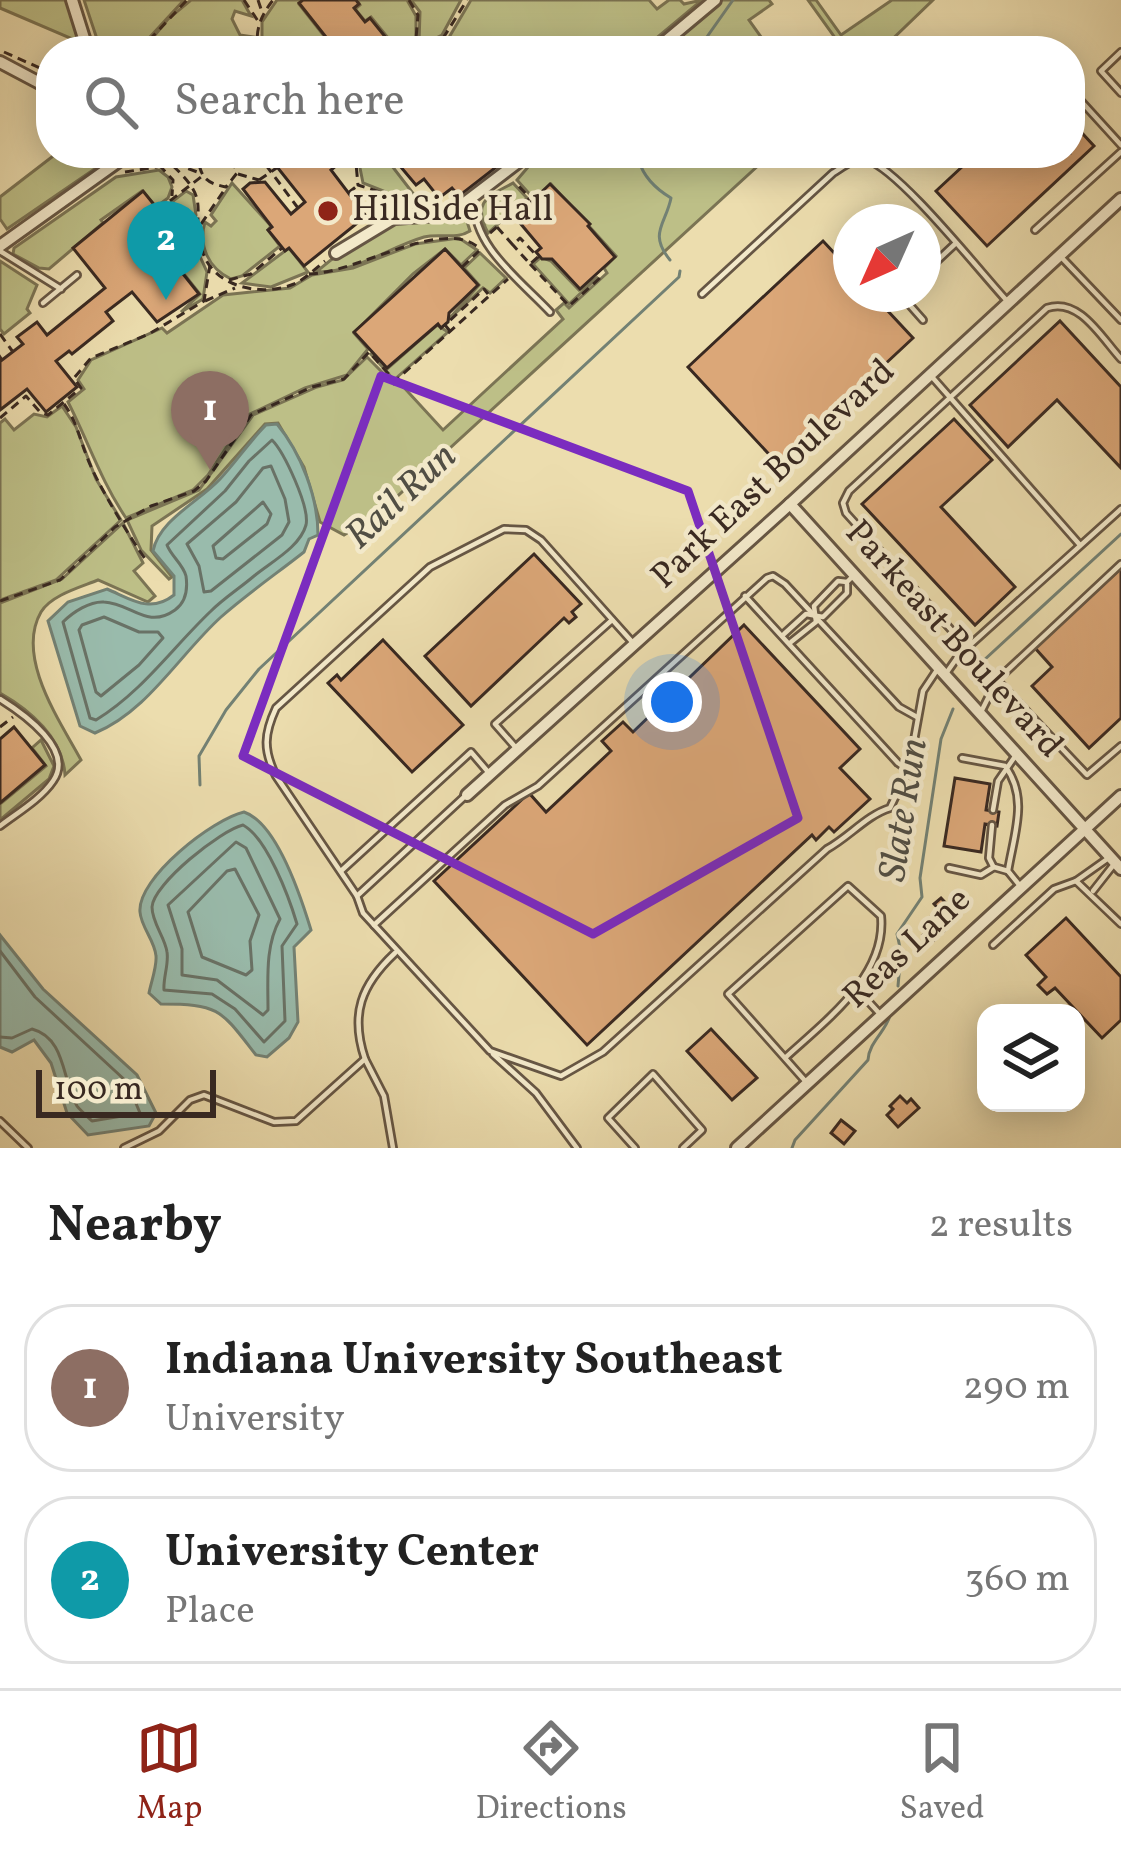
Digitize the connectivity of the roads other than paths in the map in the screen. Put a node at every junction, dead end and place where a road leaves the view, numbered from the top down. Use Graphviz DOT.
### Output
graph roads {
  1 [pos="72,0"];
  2 [pos="715,0"];
  3 [pos="83,36"];
  4 [pos="672,36"];
  5 [pos="1121,52"];
  6 [pos="0,62"];
  7 [pos="36,81"];
  8 [pos="1121,93"];
  9 [pos="1085,106"];
  10 [pos="1121,148"];
  11 [pos="110,168"];
  12 [pos="512,168"];
  13 [pos="840,168"];
  14 [pos="881,168"];
  15 [pos="474,197"];
  16 [pos="1121,199"];
  17 [pos="1035,230"];
  18 [pos="955,244"];
  19 [pos="0,249"];
  20 [pos="336,253"];
  21 [pos="1059,255"];
  22 [pos="941,257"];
  23 [pos="77,275"];
  24 [pos="62,289"];
  25 [pos="702,294"];
  26 [pos="1008,302"];
  27 [pos="44,303"];
  28 [pos="550,312"];
  29 [pos="916,312"];
  30 [pos="923,320"];
  31 [pos="1121,320"];
  32 [pos="1121,358"];
  33 [pos="929,374"];
  34 [pos="950,398"];
  35 [pos="790,504"];
  36 [pos="1121,509"];
  37 [pos="1080,546"];
  38 [pos="1121,564"];
  39 [pos="850,579"];
  40 [pos="745,596"];
  41 [pos="814,615"];
  42 [pos="612,620"];
  43 [pos="785,639"];
  44 [pos="634,644"];
  45 [pos="959,656"];
  46 [pos="941,673"];
  47 [pos="997,680"];
  48 [pos="0,700"];
  49 [pos="979,715"];
  50 [pos="917,717"];
  51 [pos="1121,746"];
  52 [pos="517,749"];
  53 [pos="1016,755"];
  54 [pos="962,758"];
  55 [pos="1005,766"];
  56 [pos="908,770"];
  57 [pos="490,773"];
  58 [pos="467,795"];
  59 [pos="1121,796"];
  60 [pos="993,810"];
  61 [pos="992,825"];
  62 [pos="0,826"];
  63 [pos="1084,829"];
  64 [pos="1115,863"];
  65 [pos="994,867"];
  66 [pos="949,868"];
  67 [pos="340,871"];
  68 [pos="1008,871"];
  69 [pos="1076,881"];
  70 [pos="1022,886"];
  71 [pos="1092,893"];
  72 [pos="357,896"];
  73 [pos="1121,924"];
  74 [pos="374,926"];
  75 [pos="993,945"];
  76 [pos="397,951"];
  77 [pos="858,990"];
  78 [pos="880,1015"];
  79 [pos="490,1051"];
  80 [pos="785,1058"];
  81 [pos="365,1059"];
  82 [pos="807,1083"];
  83 [pos="0,1121"];
  84 [pos="28,1148"];
  85 [pos="124,1148"];
  86 [pos="393,1148"];
  87 [pos="577,1148"];
  88 [pos="634,1148"];
  89 [pos="682,1148"];
  90 [pos="737,1148"];
  1 -- 3 [label="street"];
  2 -- 4 [label="street"];
  5 -- 8 [label="lane"];
  6 -- 7 [label="street"];
  9 -- 10 [label="lane"];
  10 -- 17 [label="lane"];
  11 -- 19 [label="street"];
  12 -- 15 [label="street"];
  13 -- 25 [label="lane"];
  14 -- 18 [label="lane"];
  15 -- 20 [label="street"];
  15 -- 28 [label="lane"];
  16 -- 21 [label="street, Park East Boulevard"];
  18 -- 22 [label="lane"];
  18 -- 26 [label="lane"];
  19 -- 24 [label="lane"];
  21 -- 26 [label="street, Park East Boulevard"];
  21 -- 31 [label="lane"];
  23 -- 24 [label="lane"];
  24 -- 27 [label="lane"];
  26 -- 33 [label="street, Park East Boulevard"];
  29 -- 30 [label="lane"];
  32 -- 34 [label="lane"];
  33 -- 34 [label="lane"];
  33 -- 35 [label="street, Park East Boulevard"];
  34 -- 37 [label="lane"];
  34 -- 45 [label="lane"];
  35 -- 39 [label="street, Parkeast Boulevard"];
  35 -- 44 [label="street, Park East Boulevard"];
  36 -- 37 [label="lane"];
  37 -- 45 [label="lane"];
  38 -- 47 [label="lane"];
  39 -- 41 [label="lane"];
  39 -- 41 [label="lane"];
  39 -- 46 [label="street, Parkeast Boulevard"];
  40 -- 41 [label="lane"];
  40 -- 43 [label="lane"];
  40 -- 74 [label="lane"];
  41 -- 43 [label="lane"];
  41 -- 43 [label="lane"];
  41 -- 50 [label="lane"];
  42 -- 44 [label="lane"];
  42 -- 52 [label="lane"];
  42 -- 67 [label="lane"];
  43 -- 56 [label="lane"];
  44 -- 52 [label="street, Park East Boulevard"];
  45 -- 46 [label="lane"];
  46 -- 49 [label="street, Parkeast Boulevard"];
  46 -- 50 [label="lane"];
  47 -- 49 [label="lane"];
  47 -- 51 [label="lane"];
  48 -- 62 [label="lane"];
  49 -- 53 [label="street, Parkeast Boulevard"];
  50 -- 56 [label="lane"];
  52 -- 57 [label="street, Park East Boulevard"];
  53 -- 55 [label="lane"];
  53 -- 63 [label="street, Parkeast Boulevard"];
  54 -- 55 [label="lane"];
  55 -- 60 [label="lane"];
  55 -- 68 [label="lane"];
  56 -- 79 [label="lane"];
  57 -- 58 [label="street, Park East Boulevard"];
  57 -- 67 [label="lane"];
  58 -- 72 [label="lane"];
  59 -- 63 [label="street, Reas Lane"];
  61 -- 65 [label="lane"];
  63 -- 64 [label="street, Parkeast Boulevard"];
  63 -- 70 [label="street, Reas Lane"];
  64 -- 69 [label="lane"];
  64 -- 71 [label="lane"];
  65 -- 66 [label="lane"];
  65 -- 68 [label="lane"];
  67 -- 72 [label="lane"];
  68 -- 70 [label="lane"];
  69 -- 71 [label="lane"];
  69 -- 75 [label="lane"];
  70 -- 78 [label="street, Reas Lane"];
  71 -- 73 [label="lane"];
  72 -- 74 [label="lane"];
  74 -- 76 [label="lane"];
  76 -- 79 [label="lane"];
  76 -- 81 [label="lane"];
  77 -- 78 [label="lane"];
  77 -- 80 [label="lane"];
  77 -- 80 [label="lane"];
  78 -- 82 [label="street, Reas Lane"];
  79 -- 87 [label="lane"];
  80 -- 82 [label="lane"];
  81 -- 85 [label="lane"];
  81 -- 86 [label="lane"];
  82 -- 90 [label="street, Reas Lane"];
  83 -- 84 [label="lane"];
  88 -- 89 [label="lane"];
}
